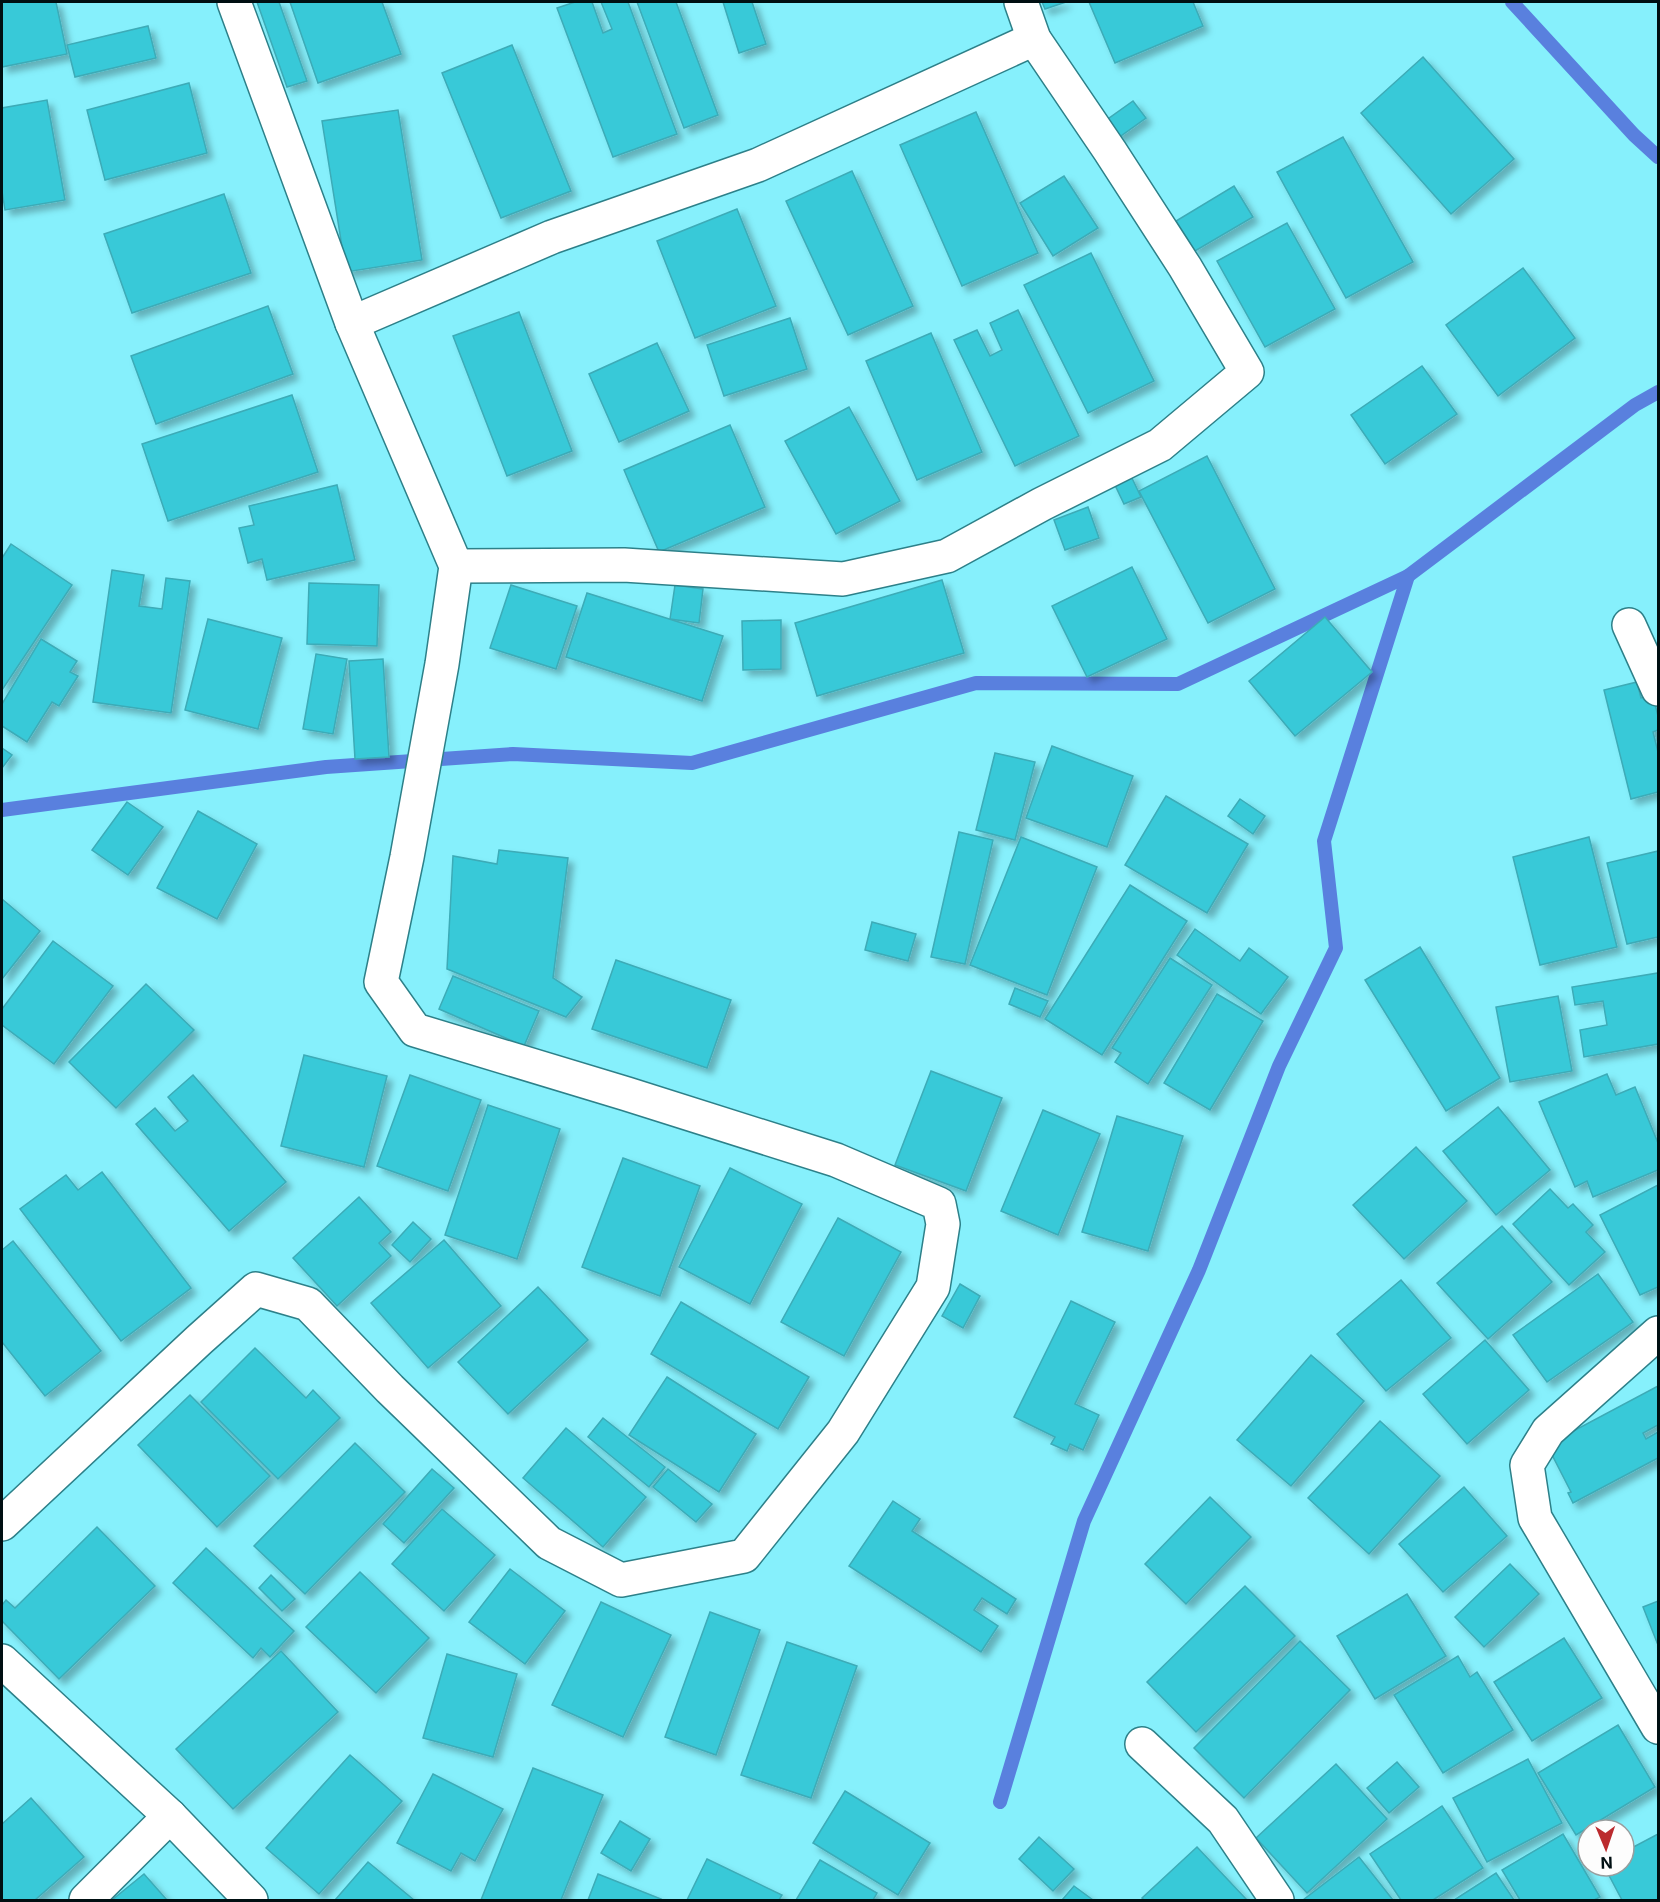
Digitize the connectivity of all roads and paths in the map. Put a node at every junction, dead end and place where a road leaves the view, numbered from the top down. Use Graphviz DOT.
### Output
graph roads {
  1 [pos="234,2"];
  2 [pos="1020,2"];
  3 [pos="1034,39"];
  4 [pos="352,323"];
  5 [pos="456,566"];
  6 [pos="1629,625"];
  7 [pos="1659,689"];
  8 [pos="1659,1333"];
  9 [pos="2,1524"];
  10 [pos="2,1661"];
  11 [pos="1659,1727"];
  12 [pos="1142,1744"];
  13 [pos="170,1816"];
  14 [pos="86,1900"];
  15 [pos="251,1900"];
  16 [pos="1277,1900"];
  1 -- 4 [label="street"];
  2 -- 3 [label="street"];
  3 -- 4 [label="street"];
  3 -- 5 [label="street"];
  4 -- 5 [label="street"];
  5 -- 9 [label="street"];
  6 -- 7 [label="street"];
  8 -- 11 [label="street"];
  10 -- 13 [label="street"];
  12 -- 16 [label="street"];
  13 -- 14 [label="street"];
  13 -- 15 [label="street"];
}
